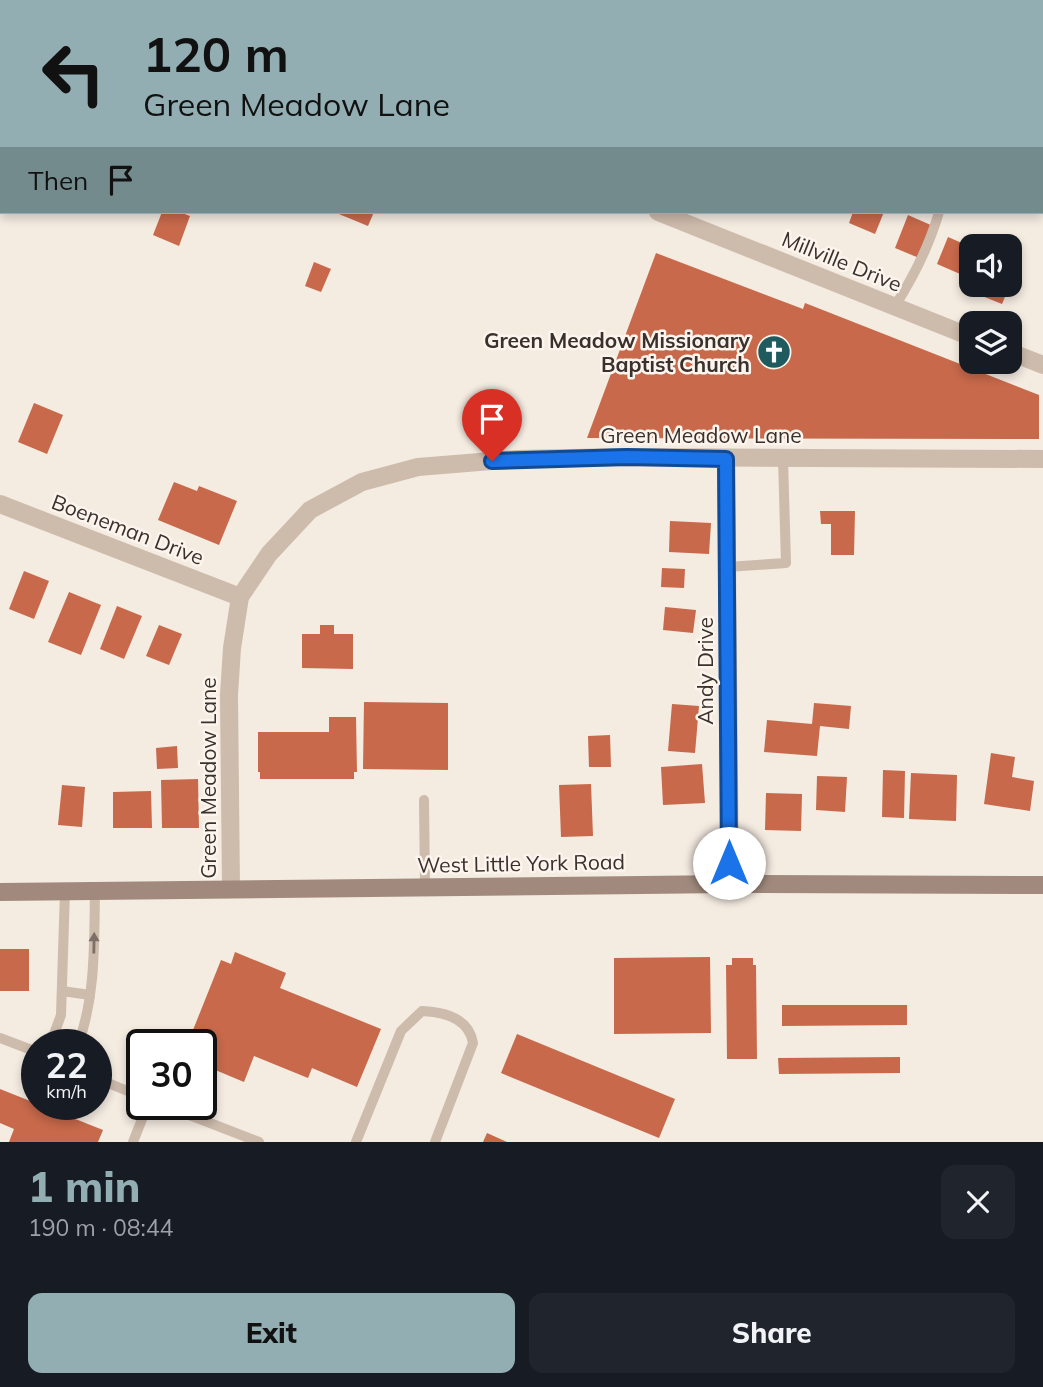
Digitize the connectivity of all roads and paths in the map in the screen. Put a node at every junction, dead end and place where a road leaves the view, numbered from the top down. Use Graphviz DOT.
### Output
graph roads {
  1 [pos="662,214"];
  2 [pos="938,214"];
  3 [pos="895,306"];
  4 [pos="959,332"];
  5 [pos="1022,357"];
  6 [pos="1043,365"];
  7 [pos="726,459"];
  8 [pos="783,459"];
  9 [pos="1043,459"];
  10 [pos="0,505"];
  11 [pos="727,567"];
  12 [pos="240,597"];
  13 [pos="425,800"];
  14 [pos="730,884"];
  15 [pos="1043,885"];
  16 [pos="425,887"];
  17 [pos="231,889"];
  18 [pos="95,890"];
  19 [pos="65,891"];
  20 [pos="0,892"];
  21 [pos="62,991"];
  22 [pos="90,995"];
  23 [pos="56,1029"];
  24 [pos="84,1029"];
  25 [pos="0,1038"];
  26 [pos="21,1046"];
  27 [pos="142,1120"];
  28 [pos="202,1120"];
  29 [pos="133,1142"];
  30 [pos="259,1142"];
  31 [pos="356,1142"];
  32 [pos="435,1142"];
  1 -- 3 [label="street, Millville Drive"];
  2 -- 3 [label="lane"];
  3 -- 4 [label="street, Millville Drive"];
  5 -- 6 [label="street"];
  7 -- 8 [label="street, Green Meadow Lane"];
  7 -- 11 [label="street, Andy Drive"];
  7 -- 12 [label="street, Green Meadow Lane"];
  8 -- 9 [label="street, Green Meadow Lane"];
  8 -- 11 [label="lane"];
  10 -- 12 [label="street, Boeneman Drive"];
  11 -- 14 [label="street, Andy Drive"];
  12 -- 17 [label="street, Green Meadow Lane"];
  13 -- 16 [label="lane"];
  14 -- 15 [label="street, West Little York Road"];
  14 -- 16 [label="street, West Little York Road"];
  16 -- 17 [label="street, West Little York Road"];
  17 -- 18 [label="street, West Little York Road"];
  18 -- 19 [label="street, West Little York Road"];
  22 -- 18 [label="lane, one-way"];
  19 -- 20 [label="street, West Little York Road"];
  19 -- 21 [label="lane"];
  21 -- 22 [label="lane"];
  21 -- 23 [label="lane"];
  22 -- 24 [label="lane"];
  25 -- 26 [label="lane"];
  27 -- 29 [label="lane"];
  28 -- 30 [label="lane"];
  31 -- 32 [label="lane"];
}
